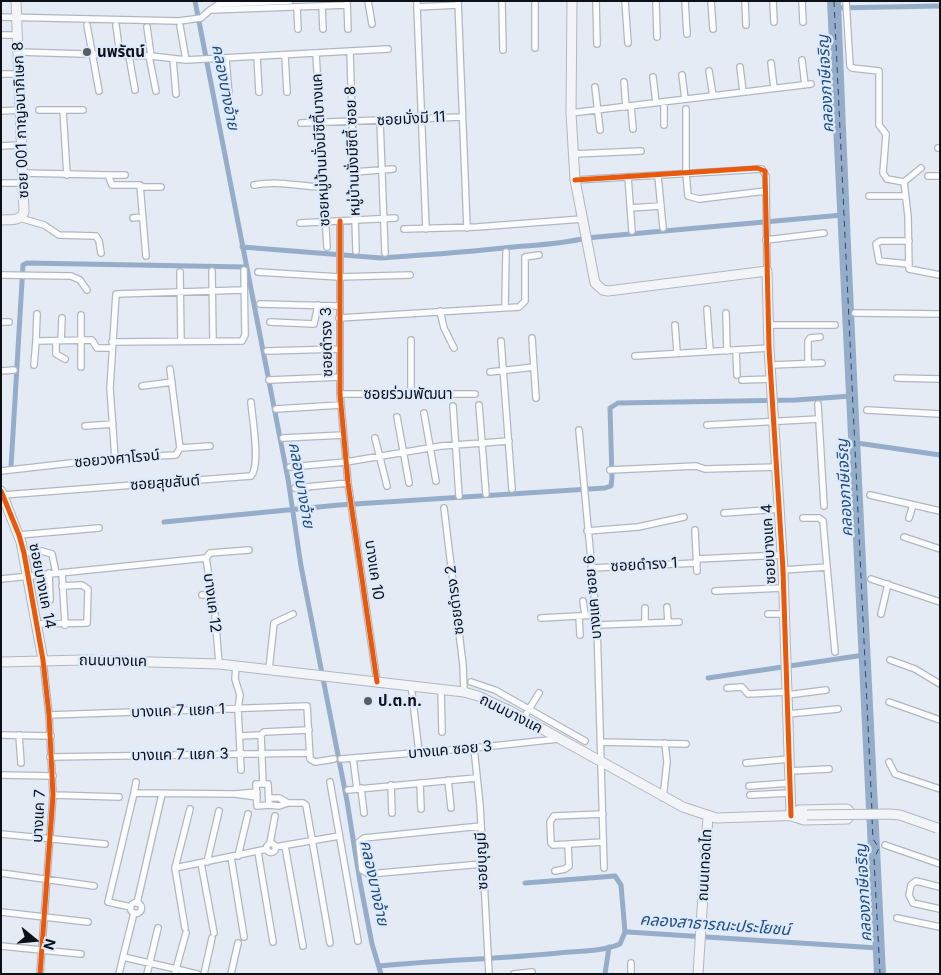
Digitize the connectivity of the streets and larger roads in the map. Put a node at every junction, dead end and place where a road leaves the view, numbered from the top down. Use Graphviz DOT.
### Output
graph roads {
  1 [pos="16,1"];
  2 [pos="290,1"];
  3 [pos="368,1"];
  4 [pos="502,1"];
  5 [pos="535,1"];
  6 [pos="572,1"];
  7 [pos="596,1"];
  8 [pos="626,1"];
  9 [pos="656,1"];
  10 [pos="685,1"];
  11 [pos="711,1"];
  12 [pos="745,1"];
  13 [pos="773,1"];
  14 [pos="802,1"];
  15 [pos="846,1"];
  16 [pos="268,2"];
  17 [pos="347,3"];
  18 [pos="458,3"];
  19 [pos="280,4"];
  20 [pos="417,4"];
  21 [pos="219,5"];
  22 [pos="245,5"];
  23 [pos="322,6"];
  24 [pos="297,8"];
  25 [pos="1,17"];
  26 [pos="17,17"];
  27 [pos="774,22"];
  28 [pos="803,22"];
  29 [pos="372,24"];
  30 [pos="87,25"];
  31 [pos="116,25"];
  32 [pos="746,25"];
  33 [pos="180,26"];
  34 [pos="147,27"];
  35 [pos="298,29"];
  36 [pos="323,29"];
  37 [pos="348,29"];
  38 [pos="713,29"];
  39 [pos="687,34"];
  40 [pos="1,35"];
  41 [pos="18,35"];
  42 [pos="657,37"];
  43 [pos="597,44"];
  44 [pos="628,44"];
  45 [pos="535,48"];
  46 [pos="388,49"];
  47 [pos="350,50"];
  48 [pos="503,50"];
  49 [pos="18,52"];
  50 [pos="316,52"];
  51 [pos="92,55"];
  52 [pos="120,55"];
  53 [pos="130,56"];
  54 [pos="150,56"];
  55 [pos="285,56"];
  56 [pos="257,57"];
  57 [pos="174,59"];
  58 [pos="226,59"];
  59 [pos="186,60"];
  60 [pos="802,60"];
  61 [pos="771,63"];
  62 [pos="740,67"];
  63 [pos="709,71"];
  64 [pos="1,74"];
  65 [pos="19,74"];
  66 [pos="682,75"];
  67 [pos="653,77"];
  68 [pos="624,82"];
  69 [pos="595,87"];
  70 [pos="774,88"];
  71 [pos="135,90"];
  72 [pos="99,91"];
  73 [pos="156,91"];
  74 [pos="259,92"];
  75 [pos="287,92"];
  76 [pos="743,92"];
  77 [pos="176,94"];
  78 [pos="229,95"];
  79 [pos="713,96"];
  80 [pos="685,100"];
  81 [pos="664,102"];
  82 [pos="656,103"];
  83 [pos="628,106"];
  84 [pos="686,109"];
  85 [pos="20,110"];
  86 [pos="39,110"];
  87 [pos="63,110"];
  88 [pos="83,110"];
  89 [pos="598,110"];
  90 [pos="1,111"];
  91 [pos="572,114"];
  92 [pos="462,116"];
  93 [pos="422,118"];
  94 [pos="380,120"];
  95 [pos="320,122"];
  96 [pos="352,122"];
  97 [pos="300,123"];
  98 [pos="664,125"];
  99 [pos="633,129"];
  100 [pos="600,130"];
  101 [pos="22,145"];
  102 [pos="1,146"];
  103 [pos="641,151"];
  104 [pos="574,154"];
  105 [pos="921,168"];
  106 [pos="393,169"];
  107 [pos="382,170"];
  108 [pos="23,172"];
  109 [pos="354,172"];
  110 [pos="686,173"];
  111 [pos="67,175"];
  112 [pos="108,175"];
  113 [pos="125,175"];
  114 [pos="658,176"];
  115 [pos="928,176"];
  116 [pos="940,176"];
  117 [pos="628,177"];
  118 [pos="575,180"];
  119 [pos="904,182"];
  120 [pos="1,183"];
  121 [pos="23,183"];
  122 [pos="254,185"];
  123 [pos="141,187"];
  124 [pos="161,187"];
  125 [pos="323,187"];
  126 [pos="766,191"];
  127 [pos="869,196"];
  128 [pos="905,196"];
  129 [pos="661,206"];
  130 [pos="630,208"];
  131 [pos="143,217"];
  132 [pos="20,218"];
  133 [pos="133,218"];
  134 [pos="395,218"];
  135 [pos="356,219"];
  136 [pos="383,219"];
  137 [pos="582,219"];
  138 [pos="1,220"];
  139 [pos="325,221"];
  140 [pos="340,221"];
  141 [pos="300,223"];
  142 [pos="467,228"];
  143 [pos="663,228"];
  144 [pos="404,229"];
  145 [pos="426,229"];
  146 [pos="632,231"];
  147 [pos="824,233"];
  148 [pos="766,240"];
  149 [pos="909,241"];
  150 [pos="327,247"];
  151 [pos="356,251"];
  152 [pos="384,252"];
  153 [pos="506,252"];
  154 [pos="101,253"];
  155 [pos="539,255"];
  156 [pos="146,256"];
  157 [pos="908,264"];
  158 [pos="244,270"];
  159 [pos="767,271"];
  160 [pos="180,272"];
  161 [pos="212,272"];
  162 [pos="258,272"];
  163 [pos="1,275"];
  164 [pos="410,275"];
  165 [pos="940,275"];
  166 [pos="339,277"];
  167 [pos="87,290"];
  168 [pos="244,290"];
  169 [pos="212,291"];
  170 [pos="180,292"];
  171 [pos="260,304"];
  172 [pos="318,305"];
  173 [pos="338,306"];
  174 [pos="504,306"];
  175 [pos="707,309"];
  176 [pos="440,311"];
  177 [pos="726,313"];
  178 [pos="855,313"];
  179 [pos="37,314"];
  180 [pos="940,314"];
  181 [pos="82,315"];
  182 [pos="62,318"];
  183 [pos="338,318"];
  184 [pos="1,322"];
  185 [pos="9,322"];
  186 [pos="270,322"];
  187 [pos="675,325"];
  188 [pos="768,325"];
  189 [pos="835,325"];
  190 [pos="532,338"];
  191 [pos="820,338"];
  192 [pos="81,340"];
  193 [pos="411,340"];
  194 [pos="36,341"];
  195 [pos="58,341"];
  196 [pos="213,341"];
  197 [pos="501,341"];
  198 [pos="181,342"];
  199 [pos="111,345"];
  200 [pos="454,348"];
  201 [pos="769,348"];
  202 [pos="339,349"];
  203 [pos="727,350"];
  204 [pos="736,350"];
  205 [pos="267,351"];
  206 [pos="710,351"];
  207 [pos="677,352"];
  208 [pos="635,356"];
  209 [pos="65,359"];
  210 [pos="822,363"];
  211 [pos="808,364"];
  212 [pos="34,365"];
  213 [pos="771,365"];
  214 [pos="81,367"];
  215 [pos="534,367"];
  216 [pos="170,369"];
  217 [pos="14,370"];
  218 [pos="1,371"];
  219 [pos="504,371"];
  220 [pos="490,372"];
  221 [pos="738,375"];
  222 [pos="340,377"];
  223 [pos="897,378"];
  224 [pos="772,379"];
  225 [pos="940,379"];
  226 [pos="269,380"];
  227 [pos="742,380"];
  228 [pos="172,382"];
  229 [pos="142,386"];
  230 [pos="340,394"];
  231 [pos="410,394"];
  232 [pos="475,394"];
  233 [pos="536,398"];
  234 [pos="251,402"];
  235 [pos="818,404"];
  236 [pos="341,405"];
  237 [pos="479,405"];
  238 [pos="453,406"];
  239 [pos="276,409"];
  240 [pos="867,410"];
  241 [pos="424,413"];
  242 [pos="940,414"];
  243 [pos="397,417"];
  244 [pos="819,419"];
  245 [pos="775,422"];
  246 [pos="113,424"];
  247 [pos="707,425"];
  248 [pos="85,426"];
  249 [pos="579,430"];
  250 [pos="344,435"];
  251 [pos="283,438"];
  252 [pos="375,438"];
  253 [pos="509,441"];
  254 [pos="482,443"];
  255 [pos="456,445"];
  256 [pos="210,446"];
  257 [pos="180,448"];
  258 [pos="429,448"];
  259 [pos="404,452"];
  260 [pos="380,457"];
  261 [pos="115,458"];
  262 [pos="346,462"];
  263 [pos="290,467"];
  264 [pos="778,467"];
  265 [pos="610,470"];
  266 [pos="1,471"];
  267 [pos="436,480"];
  268 [pos="348,483"];
  269 [pos="409,483"];
  270 [pos="387,486"];
  271 [pos="294,488"];
  272 [pos="512,489"];
  273 [pos="2,493"];
  274 [pos="486,494"];
  275 [pos="870,495"];
  276 [pos="459,496"];
  277 [pos="913,505"];
  278 [pos="824,506"];
  279 [pos="444,508"];
  280 [pos="780,509"];
  281 [pos="940,511"];
  282 [pos="6,513"];
  283 [pos="724,513"];
  284 [pos="684,517"];
  285 [pos="803,518"];
  286 [pos="909,518"];
  287 [pos="99,528"];
  288 [pos="695,530"];
  289 [pos="587,531"];
  290 [pos="19,535"];
  291 [pos="904,537"];
  292 [pos="249,550"];
  293 [pos="940,550"];
  294 [pos="24,553"];
  295 [pos="782,555"];
  296 [pos="206,558"];
  297 [pos="697,561"];
  298 [pos="827,567"];
  299 [pos="590,568"];
  300 [pos="783,570"];
  301 [pos="697,571"];
  302 [pos="49,573"];
  303 [pos="59,573"];
  304 [pos="28,576"];
  305 [pos="1,579"];
  306 [pos="870,579"];
  307 [pos="888,584"];
  308 [pos="62,586"];
  309 [pos="783,588"];
  310 [pos="715,591"];
  311 [pos="202,595"];
  312 [pos="212,595"];
  313 [pos="50,600"];
  314 [pos="582,601"];
  315 [pos="940,602"];
  316 [pos="667,606"];
  317 [pos="645,608"];
  318 [pos="292,614"];
  319 [pos="768,614"];
  320 [pos="784,614"];
  321 [pos="881,614"];
  322 [pos="582,615"];
  323 [pos="597,615"];
  324 [pos="541,618"];
  325 [pos="668,622"];
  326 [pos="679,622"];
  327 [pos="645,623"];
  328 [pos="37,624"];
  329 [pos="65,625"];
  330 [pos="597,625"];
  331 [pos="580,635"];
  332 [pos="835,652"];
  333 [pos="43,660"];
  334 [pos="890,660"];
  335 [pos="1,662"];
  336 [pos="219,664"];
  337 [pos="236,666"];
  338 [pos="268,670"];
  339 [pos="377,682"];
  340 [pos="471,682"];
  341 [pos="940,684"];
  342 [pos="411,685"];
  343 [pos="727,688"];
  344 [pos="441,689"];
  345 [pos="826,690"];
  346 [pos="464,692"];
  347 [pos="539,693"];
  348 [pos="787,694"];
  349 [pos="889,702"];
  350 [pos="530,708"];
  351 [pos="838,708"];
  352 [pos="238,709"];
  353 [pos="788,714"];
  354 [pos="49,715"];
  355 [pos="524,719"];
  356 [pos="940,720"];
  357 [pos="309,730"];
  358 [pos="442,732"];
  359 [pos="1,735"];
  360 [pos="19,735"];
  361 [pos="51,736"];
  362 [pos="240,736"];
  363 [pos="261,736"];
  364 [pos="558,738"];
  365 [pos="585,741"];
  366 [pos="601,742"];
  367 [pos="665,743"];
  368 [pos="686,744"];
  369 [pos="474,748"];
  370 [pos="419,752"];
  371 [pos="309,753"];
  372 [pos="240,754"];
  373 [pos="262,754"];
  374 [pos="50,757"];
  375 [pos="353,758"];
  376 [pos="789,759"];
  377 [pos="889,762"];
  378 [pos="21,763"];
  379 [pos="746,763"];
  380 [pos="602,764"];
  381 [pos="829,769"];
  382 [pos="241,770"];
  383 [pos="789,771"];
  384 [pos="1,775"];
  385 [pos="53,776"];
  386 [pos="476,778"];
  387 [pos="448,780"];
  388 [pos="136,782"];
  389 [pos="330,782"];
  390 [pos="420,783"];
  391 [pos="790,783"];
  392 [pos="263,784"];
  393 [pos="391,785"];
  394 [pos="749,786"];
  395 [pos="359,789"];
  396 [pos="348,790"];
  397 [pos="940,790"];
  398 [pos="134,793"];
  399 [pos="790,793"];
  400 [pos="162,794"];
  401 [pos="257,794"];
  402 [pos="53,795"];
  403 [pos="750,795"];
  404 [pos="119,798"];
  405 [pos="269,798"];
  406 [pos="663,799"];
  407 [pos="288,803"];
  408 [pos="269,805"];
  409 [pos="451,808"];
  410 [pos="190,809"];
  411 [pos="421,809"];
  412 [pos="219,811"];
  413 [pos="392,812"];
  414 [pos="364,813"];
  415 [pos="248,814"];
  416 [pos="603,814"];
  417 [pos="275,816"];
  418 [pos="708,816"];
  419 [pos="791,816"];
  420 [pos="481,826"];
  421 [pos="938,829"];
  422 [pos="1,834"];
  423 [pos="340,836"];
  424 [pos="51,839"];
  425 [pos="312,841"];
  426 [pos="603,842"];
  427 [pos="105,844"];
  428 [pos="568,845"];
  429 [pos="885,845"];
  430 [pos="268,846"];
  431 [pos="285,846"];
  432 [pos="258,852"];
  433 [pos="238,856"];
  434 [pos="231,857"];
  435 [pos="204,862"];
  436 [pos="482,864"];
  437 [pos="940,864"];
  438 [pos="175,868"];
  439 [pos="604,868"];
  440 [pos="555,870"];
  441 [pos="1,873"];
  442 [pos="48,879"];
  443 [pos="94,886"];
  444 [pos="940,887"];
  445 [pos="137,903"];
  446 [pos="131,907"];
  447 [pos="940,909"];
  448 [pos="1,912"];
  449 [pos="134,914"];
  450 [pos="45,918"];
  451 [pos="897,918"];
  452 [pos="88,922"];
  453 [pos="940,927"];
  454 [pos="158,928"];
  455 [pos="244,937"];
  456 [pos="358,941"];
  457 [pos="273,942"];
  458 [pos="238,943"];
  459 [pos="330,943"];
  460 [pos="1,946"];
  461 [pos="303,946"];
  462 [pos="42,951"];
  463 [pos="80,954"];
  464 [pos="124,956"];
  465 [pos="150,962"];
  466 [pos="632,963"];
  467 [pos="176,971"];
  468 [pos="532,972"];
  469 [pos="40,974"];
  470 [pos="119,974"];
  471 [pos="147,974"];
  472 [pos="197,974"];
  473 [pos="204,974"];
  474 [pos="231,974"];
  475 [pos="489,974"];
  476 [pos="515,974"];
  477 [pos="631,974"];
  478 [pos="698,974"];
  1 -- 26 [label="street, ซอย 001 กาญจนาภิเษก 8"];
  2 -- 19 [label="street"];
  3 -- 29 [label="street"];
  4 -- 48 [label="street"];
  5 -- 45 [label="street"];
  6 -- 91 [label="street"];
  7 -- 43 [label="street"];
  8 -- 44 [label="street"];
  9 -- 42 [label="street"];
  10 -- 39 [label="street"];
  11 -- 38 [label="street"];
  12 -- 32 [label="street"];
  13 -- 27 [label="street"];
  14 -- 28 [label="street"];
  15 -- 119 [label="street"];
  16 -- 19 [label="street"];
  16 -- 22 [label="street"];
  17 -- 23 [label="street"];
  17 -- 37 [label="street"];
  18 -- 20 [label="street"];
  18 -- 92 [label="street"];
  19 -- 22 [label="street"];
  19 -- 24 [label="street"];
  20 -- 93 [label="street"];
  21 -- 22 [label="street"];
  21 -- 26 [label="street"];
  23 -- 24 [label="street"];
  23 -- 36 [label="street"];
  24 -- 35 [label="street"];
  25 -- 26 [label="street"];
  26 -- 41 [label="street, ซอย 001 กาญจนาภิเษก 8"];
  30 -- 51 [label="street"];
  31 -- 52 [label="street"];
  33 -- 59 [label="street"];
  34 -- 54 [label="street"];
  40 -- 41 [label="street"];
  41 -- 49 [label="street, ซอย 001 กาญจนาภิเษก 8"];
  46 -- 47 [label="street, ซอยหมู่บ้านมั่งมีซิตี้บางแค"];
  47 -- 50 [label="street, ซอยหมู่บ้านมั่งมีซิตี้บางแค"];
  47 -- 96 [label="street, หมู่บ้านมั่งมีซิตี้ ซอย 8"];
  49 -- 51 [label="street, ซอยหมู่บ้านมั่งมีซิตี้บางแค"];
  49 -- 65 [label="street, ซอย 001 กาญจนาภิเษก 8"];
  50 -- 55 [label="street, ซอยหมู่บ้านมั่งมีซิตี้บางแค"];
  50 -- 95 [label="street, ซอยหมู่บ้านมั่งมีซิตี้บางแค"];
  51 -- 52 [label="street, ซอยหมู่บ้านมั่งมีซิตี้บางแค"];
  51 -- 72 [label="street"];
  52 -- 53 [label="street, ซอยหมู่บ้านมั่งมีซิตี้บางแค"];
  53 -- 54 [label="street, ซอยหมู่บ้านมั่งมีซิตี้บางแค"];
  53 -- 71 [label="street"];
  54 -- 57 [label="street, ซอยหมู่บ้านมั่งมีซิตี้บางแค"];
  54 -- 73 [label="street"];
  55 -- 56 [label="street, ซอยหมู่บ้านมั่งมีซิตี้บางแค"];
  55 -- 75 [label="street"];
  56 -- 58 [label="street, ซอยหมู่บ้านมั่งมีซิตี้บางแค"];
  56 -- 74 [label="street"];
  57 -- 59 [label="street, ซอยหมู่บ้านมั่งมีซิตี้บางแค"];
  57 -- 77 [label="street"];
  58 -- 59 [label="street, ซอยหมู่บ้านมั่งมีซิตี้บางแค"];
  58 -- 78 [label="street"];
  60 -- 70 [label="street"];
  61 -- 70 [label="street"];
  62 -- 76 [label="street"];
  63 -- 79 [label="street"];
  64 -- 65 [label="street"];
  65 -- 85 [label="street, ซอย 001 กาญจนาภิเษก 8"];
  66 -- 80 [label="street"];
  67 -- 82 [label="street"];
  68 -- 83 [label="street"];
  69 -- 89 [label="street"];
  70 -- 76 [label="street"];
  76 -- 79 [label="street"];
  79 -- 80 [label="street"];
  80 -- 81 [label="street"];
  81 -- 82 [label="street"];
  81 -- 98 [label="street"];
  82 -- 83 [label="street"];
  83 -- 89 [label="street"];
  83 -- 99 [label="street"];
  84 -- 110 [label="street"];
  85 -- 90 [label="street"];
  85 -- 101 [label="street, ซอย 001 กาญจนาภิเษก 8"];
  86 -- 87 [label="street"];
  87 -- 88 [label="street"];
  87 -- 111 [label="street"];
  89 -- 91 [label="street"];
  89 -- 100 [label="street"];
  91 -- 104 [label="street"];
  92 -- 93 [label="street, ซอยมั่งมี 11"];
  92 -- 142 [label="street"];
  93 -- 94 [label="street, ซอยมั่งมี 11"];
  93 -- 145 [label="street"];
  94 -- 96 [label="street, ซอยมั่งมี 11"];
  94 -- 107 [label="street"];
  95 -- 96 [label="street, ซอยมั่งมี 11"];
  95 -- 97 [label="street, ซอยมั่งมี 11"];
  95 -- 125 [label="street, ซอยหมู่บ้านมั่งมีซิตี้บางแค"];
  96 -- 109 [label="street, หมู่บ้านมั่งมีซิตี้ ซอย 8"];
  101 -- 102 [label="street"];
  101 -- 108 [label="street, ซอย 001 กาญจนาภิเษก 8"];
  103 -- 104 [label="street"];
  104 -- 118 [label="street"];
  105 -- 119 [label="street"];
  106 -- 107 [label="street"];
  107 -- 109 [label="street"];
  107 -- 136 [label="street"];
  108 -- 111 [label="street"];
  108 -- 121 [label="street, ซอย 001 กาญจนาภิเษก 8"];
  109 -- 135 [label="street, หมู่บ้านมั่งมีซิตี้ ซอย 8"];
  110 -- 114 [label="street"];
  110 -- 126 [label="street"];
  110 -- 126 [label="street"];
  111 -- 112 [label="street"];
  112 -- 113 [label="street"];
  112 -- 123 [label="street"];
  114 -- 117 [label="street"];
  114 -- 129 [label="street"];
  115 -- 116 [label="street"];
  117 -- 118 [label="street"];
  117 -- 130 [label="street"];
  118 -- 137 [label="street"];
  119 -- 128 [label="street"];
  120 -- 121 [label="street"];
  121 -- 132 [label="street, ซอย 001 กาญจนาภิเษก 8"];
  122 -- 125 [label="street"];
  123 -- 124 [label="street"];
  123 -- 131 [label="street"];
  125 -- 139 [label="street, ซอยหมู่บ้านมั่งมีซิตี้บางแค"];
  126 -- 148 [label="street"];
  127 -- 128 [label="street"];
  128 -- 149 [label="street"];
  129 -- 130 [label="street"];
  129 -- 143 [label="street"];
  130 -- 146 [label="street"];
  131 -- 133 [label="street"];
  131 -- 156 [label="street"];
  132 -- 138 [label="street, ซอย 001 กาญจนาภิเษก 8"];
  132 -- 154 [label="street"];
  134 -- 136 [label="street"];
  135 -- 136 [label="street"];
  135 -- 140 [label="street"];
  135 -- 151 [label="street, หมู่บ้านมั่งมีซิตี้ ซอย 8"];
  136 -- 152 [label="street"];
  137 -- 142 [label="street"];
  137 -- 159 [label="street"];
  139 -- 140 [label="street"];
  139 -- 141 [label="street"];
  139 -- 150 [label="street, ซอยหมู่บ้านมั่งมีซิตี้บางแค"];
  140 -- 166 [label="street, ซอยดำรง 3"];
  142 -- 145 [label="street"];
  144 -- 145 [label="street"];
  147 -- 148 [label="street"];
  148 -- 159 [label="street"];
  149 -- 157 [label="street"];
  149 -- 157 [label="street"];
  153 -- 174 [label="street"];
  155 -- 174 [label="street"];
  157 -- 165 [label="street"];
  158 -- 168 [label="street"];
  159 -- 188 [label="street, ซอยบางแค 4"];
  160 -- 170 [label="street"];
  161 -- 169 [label="street"];
  162 -- 166 [label="street"];
  163 -- 167 [label="street"];
  164 -- 166 [label="street"];
  166 -- 173 [label="street, ซอยดำรง 3"];
  168 -- 169 [label="street"];
  168 -- 196 [label="street"];
  169 -- 170 [label="street"];
  169 -- 196 [label="street"];
  170 -- 198 [label="street"];
  170 -- 199 [label="street"];
  171 -- 172 [label="street"];
  172 -- 173 [label="street"];
  172 -- 186 [label="street"];
  173 -- 183 [label="street, ซอยดำรง 3"];
  174 -- 176 [label="street"];
  175 -- 206 [label="street"];
  176 -- 183 [label="street"];
  176 -- 200 [label="street"];
  177 -- 203 [label="street"];
  178 -- 180 [label="street"];
  179 -- 194 [label="street"];
  181 -- 192 [label="street"];
  182 -- 195 [label="street"];
  183 -- 202 [label="street, ซอยดำรง 3"];
  184 -- 185 [label="street"];
  187 -- 207 [label="street"];
  188 -- 189 [label="street"];
  188 -- 201 [label="street, ซอยบางแค 4"];
  190 -- 215 [label="street"];
  191 -- 211 [label="street"];
  192 -- 195 [label="street"];
  192 -- 199 [label="street"];
  192 -- 214 [label="street"];
  193 -- 231 [label="street"];
  194 -- 195 [label="street"];
  194 -- 212 [label="street"];
  195 -- 209 [label="street"];
  196 -- 198 [label="street"];
  197 -- 219 [label="street"];
  198 -- 199 [label="street"];
  199 -- 246 [label="street"];
  201 -- 204 [label="street"];
  201 -- 213 [label="street, ซอยบางแค 4"];
  202 -- 205 [label="street"];
  202 -- 222 [label="street, ซอยดำรง 3"];
  203 -- 204 [label="street"];
  203 -- 206 [label="street"];
  204 -- 221 [label="street"];
  206 -- 207 [label="street"];
  207 -- 208 [label="street"];
  210 -- 211 [label="street"];
  211 -- 213 [label="street"];
  213 -- 224 [label="street, ซอยบางแค 4"];
  215 -- 219 [label="street"];
  215 -- 233 [label="street"];
  216 -- 228 [label="street, ซอยวงศาโรจน์"];
  217 -- 218 [label="street"];
  219 -- 220 [label="street"];
  219 -- 253 [label="street"];
  222 -- 226 [label="street"];
  222 -- 230 [label="street, ซอยดำรง 3"];
  223 -- 225 [label="street"];
  224 -- 227 [label="street"];
  224 -- 245 [label="street, ซอยบางแค 4"];
  228 -- 229 [label="street"];
  228 -- 257 [label="street, ซอยวงศาโรจน์"];
  230 -- 231 [label="street, ซอยร่วมพัฒนา"];
  230 -- 236 [label="street, ซอยดำรง 3"];
  231 -- 232 [label="street, ซอยร่วมพัฒนา"];
  234 -- 273 [label="street, ซอยสุขสันต์"];
  235 -- 244 [label="street"];
  236 -- 239 [label="street"];
  236 -- 250 [label="street, ซอยดำรง 3"];
  237 -- 254 [label="street"];
  238 -- 255 [label="street"];
  240 -- 242 [label="street"];
  241 -- 258 [label="street"];
  243 -- 259 [label="street"];
  244 -- 245 [label="street"];
  244 -- 278 [label="street"];
  245 -- 247 [label="street"];
  245 -- 264 [label="street, ซอยบางแค 4"];
  246 -- 248 [label="street"];
  246 -- 261 [label="street"];
  249 -- 289 [label="street, บางแค ซอย 6"];
  250 -- 251 [label="street"];
  250 -- 262 [label="street, ซอยดำรง 3"];
  252 -- 260 [label="street"];
  253 -- 254 [label="street"];
  253 -- 272 [label="street"];
  254 -- 255 [label="street"];
  254 -- 274 [label="street"];
  255 -- 258 [label="street"];
  255 -- 276 [label="street"];
  256 -- 257 [label="street"];
  257 -- 261 [label="street, ซอยวงศาโรจน์"];
  258 -- 259 [label="street"];
  258 -- 267 [label="street"];
  259 -- 260 [label="street"];
  259 -- 269 [label="street"];
  260 -- 262 [label="street"];
  260 -- 270 [label="street"];
  261 -- 266 [label="street, ซอยวงศาโรจน์"];
  262 -- 263 [label="street"];
  262 -- 268 [label="street, บางแค 10"];
  264 -- 265 [label="street"];
  264 -- 280 [label="street, ซอยบางแค 4"];
  268 -- 271 [label="street"];
  268 -- 339 [label="street, บางแค 10"];
  273 -- 282 [label="street, ซอยบางแค 14"];
  275 -- 277 [label="street"];
  277 -- 281 [label="street"];
  277 -- 286 [label="street"];
  279 -- 346 [label="street, ซอยดำรง 2"];
  280 -- 283 [label="street"];
  280 -- 295 [label="street, ซอยบางแค 4"];
  282 -- 290 [label="street, ซอยบางแค 14"];
  284 -- 289 [label="street"];
  285 -- 298 [label="street"];
  287 -- 290 [label="street"];
  288 -- 297 [label="street"];
  289 -- 299 [label="street, บางแค ซอย 6"];
  290 -- 294 [label="street, ซอยบางแค 14"];
  291 -- 293 [label="street"];
  292 -- 296 [label="street, บางแค 12"];
  294 -- 303 [label="street"];
  294 -- 304 [label="street, ซอยบางแค 14"];
  295 -- 297 [label="street, ซอยดำรง 1"];
  295 -- 300 [label="street, ซอยบางแค 4"];
  296 -- 303 [label="street"];
  296 -- 312 [label="street, บางแค 12"];
  297 -- 299 [label="street, ซอยดำรง 1"];
  297 -- 301 [label="street"];
  298 -- 300 [label="street"];
  298 -- 332 [label="street"];
  299 -- 323 [label="street, บางแค ซอย 6"];
  300 -- 309 [label="street, ซอยบางแค 4"];
  302 -- 303 [label="street"];
  302 -- 304 [label="street"];
  302 -- 313 [label="street"];
  303 -- 308 [label="street"];
  304 -- 305 [label="street"];
  304 -- 328 [label="street, ซอยบางแค 14"];
  306 -- 307 [label="street"];
  307 -- 315 [label="street"];
  307 -- 321 [label="street"];
  308 -- 329 [label="street"];
  308 -- 329 [label="street"];
  309 -- 310 [label="street"];
  309 -- 320 [label="street, ซอยบางแค 4"];
  311 -- 312 [label="street"];
  312 -- 336 [label="street, บางแค 12"];
  314 -- 322 [label="street"];
  316 -- 325 [label="street"];
  317 -- 327 [label="street"];
  318 -- 338 [label="street"];
  319 -- 320 [label="street"];
  320 -- 348 [label="street, ซอยบางแค 4"];
  322 -- 323 [label="street"];
  322 -- 324 [label="street"];
  322 -- 331 [label="street"];
  323 -- 330 [label="street, บางแค ซอย 6"];
  325 -- 326 [label="street"];
  325 -- 327 [label="street"];
  327 -- 330 [label="street"];
  328 -- 329 [label="street"];
  328 -- 333 [label="street, ซอยบางแค 14"];
  330 -- 366 [label="street, บางแค ซอย 6"];
  333 -- 335 [label="street, ถนนบางแค"];
  333 -- 336 [label="street, ถนนบางแค"];
  333 -- 354 [label="street, บางแค 7"];
  334 -- 341 [label="street"];
  336 -- 337 [label="street, ถนนบางแค"];
  337 -- 338 [label="street, ถนนบางแค"];
  337 -- 352 [label="street"];
  338 -- 339 [label="street, ถนนบางแค"];
  339 -- 342 [label="street, ถนนบางแค"];
  340 -- 350 [label="street"];
  342 -- 344 [label="street, ถนนบางแค"];
  342 -- 370 [label="street"];
  343 -- 348 [label="street"];
  344 -- 346 [label="street, ถนนบางแค"];
  344 -- 358 [label="street"];
  345 -- 348 [label="street"];
  346 -- 355 [label="street, ถนนบางแค"];
  347 -- 350 [label="street"];
  348 -- 353 [label="street, ซอยบางแค 4"];
  349 -- 356 [label="street"];
  350 -- 355 [label="street"];
  350 -- 365 [label="street"];
  351 -- 353 [label="street"];
  352 -- 354 [label="street, บางแค 7 แยก 1"];
  352 -- 357 [label="street, บางแค 7 แยก 1"];
  352 -- 362 [label="street"];
  353 -- 376 [label="street, ซอยบางแค 4"];
  354 -- 361 [label="street, บางแค 7"];
  355 -- 364 [label="street, ถนนบางแค"];
  357 -- 363 [label="street"];
  357 -- 371 [label="street"];
  359 -- 360 [label="street"];
  360 -- 361 [label="street"];
  360 -- 378 [label="street"];
  361 -- 374 [label="street, บางแค 7"];
  362 -- 363 [label="street"];
  362 -- 372 [label="street"];
  363 -- 373 [label="street"];
  364 -- 369 [label="street, บางแค ซอย 3"];
  364 -- 380 [label="street, ถนนบางแค"];
  366 -- 367 [label="street"];
  366 -- 380 [label="street, บางแค ซอย 6"];
  367 -- 368 [label="street"];
  367 -- 406 [label="street"];
  369 -- 370 [label="street, บางแค ซอย 3"];
  369 -- 386 [label="street, ซอยบุญมี"];
  370 -- 375 [label="street, บางแค ซอย 3"];
  371 -- 373 [label="street, บางแค 7 แยก 3"];
  371 -- 375 [label="street, บางแค ซอย 3"];
  372 -- 373 [label="street, บางแค 7 แยก 3"];
  372 -- 374 [label="street, บางแค 7 แยก 3"];
  372 -- 382 [label="street"];
  373 -- 392 [label="street"];
  374 -- 385 [label="street, บางแค 7"];
  375 -- 395 [label="street"];
  376 -- 379 [label="street"];
  376 -- 383 [label="street, ซอยบางแค 4"];
  377 -- 397 [label="street"];
  380 -- 406 [label="street, ถนนบางแค"];
  380 -- 416 [label="street, บางแค ซอย 6"];
  381 -- 383 [label="street"];
  383 -- 391 [label="street, ซอยบางแค 4"];
  384 -- 385 [label="street"];
  385 -- 402 [label="street, บางแค 7"];
  386 -- 387 [label="street"];
  386 -- 420 [label="street, ซอยบุญมี"];
  387 -- 390 [label="street"];
  387 -- 409 [label="street"];
  388 -- 398 [label="street"];
  389 -- 423 [label="street"];
  390 -- 393 [label="street"];
  390 -- 411 [label="street"];
  391 -- 394 [label="street"];
  391 -- 399 [label="street, ซอยบางแค 4"];
  392 -- 401 [label="street"];
  392 -- 405 [label="street"];
  393 -- 395 [label="street"];
  393 -- 413 [label="street"];
  395 -- 396 [label="street"];
  395 -- 414 [label="street"];
  398 -- 400 [label="street"];
  398 -- 446 [label="street"];
  399 -- 403 [label="street"];
  399 -- 419 [label="street, ซอยบางแค 4"];
  400 -- 401 [label="street"];
  400 -- 445 [label="street"];
  401 -- 408 [label="street"];
  402 -- 404 [label="street"];
  402 -- 424 [label="street, บางแค 7"];
  405 -- 407 [label="street"];
  405 -- 408 [label="street"];
  406 -- 418 [label="street, ถนนบางแค"];
  407 -- 408 [label="street"];
  407 -- 425 [label="street"];
  410 -- 438 [label="street"];
  412 -- 435 [label="street"];
  415 -- 433 [label="street"];
  416 -- 426 [label="street, บางแค ซอย 6"];
  416 -- 428 [label="street"];
  417 -- 430 [label="street"];
  418 -- 419 [label="street, ถนนบางแค"];
  418 -- 478 [label="street, ถนนเทอดไท"];
  419 -- 419 [label="street"];
  419 -- 421 [label="street, ถนนบางแค, bridge"];
  420 -- 436 [label="street, ซอยบุญมี"];
  420 -- 436 [label="street"];
  422 -- 424 [label="street"];
  423 -- 425 [label="street"];
  423 -- 456 [label="street"];
  424 -- 427 [label="street"];
  424 -- 442 [label="street, บางแค 7"];
  425 -- 431 [label="street"];
  425 -- 459 [label="street"];
  426 -- 428 [label="street"];
  426 -- 439 [label="street, บางแค ซอย 6"];
  428 -- 440 [label="street"];
  429 -- 437 [label="street"];
  430 -- 431 [label="street"];
  430 -- 432 [label="street"];
  431 -- 461 [label="street"];
  432 -- 433 [label="street"];
  432 -- 457 [label="street"];
  433 -- 434 [label="street"];
  434 -- 435 [label="street"];
  434 -- 455 [label="street"];
  435 -- 438 [label="street"];
  435 -- 473 [label="street"];
  436 -- 475 [label="street, ซอยบุญมี"];
  438 -- 467 [label="street"];
  441 -- 442 [label="street"];
  442 -- 443 [label="street"];
  442 -- 450 [label="street, บางแค 7"];
  444 -- 447 [label="street"];
  445 -- 446 [label="street"];
  445 -- 449 [label="street"];
  446 -- 449 [label="street"];
  448 -- 450 [label="street"];
  449 -- 464 [label="street"];
  450 -- 452 [label="street"];
  450 -- 462 [label="street, บางแค 7"];
  451 -- 453 [label="street"];
  454 -- 465 [label="street"];
  458 -- 474 [label="street"];
  460 -- 462 [label="street"];
  462 -- 463 [label="street"];
  462 -- 469 [label="street, บางแค 7"];
  464 -- 465 [label="street"];
  464 -- 470 [label="street"];
  465 -- 467 [label="street"];
  465 -- 471 [label="street"];
  466 -- 477 [label="street"];
  467 -- 472 [label="street"];
  468 -- 476 [label="street"];
}
